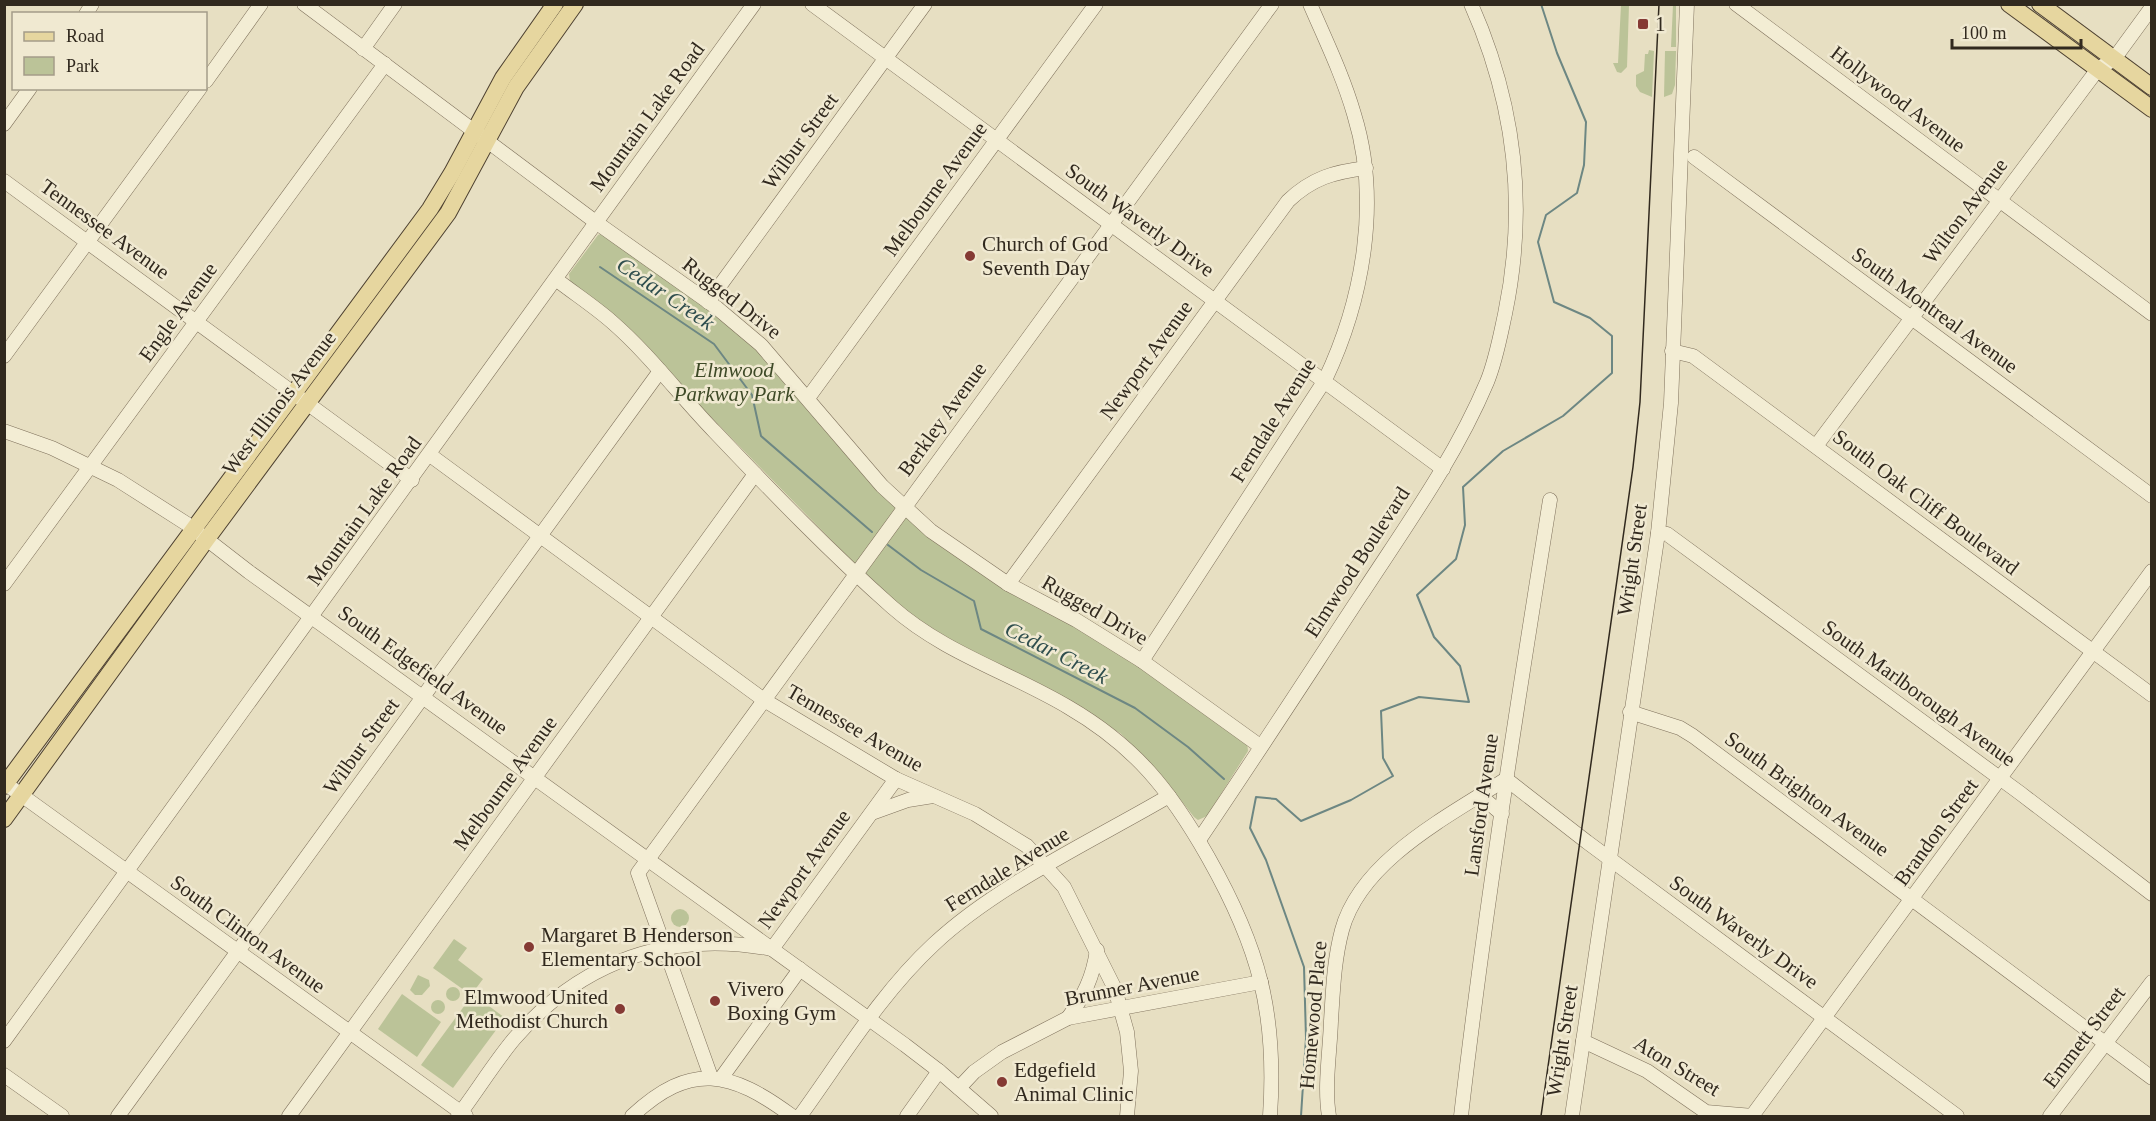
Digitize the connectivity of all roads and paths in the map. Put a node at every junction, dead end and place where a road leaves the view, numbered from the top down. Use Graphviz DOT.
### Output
graph roads {
  1 [pos="261,4"];
  2 [pos="304,4"];
  3 [pos="395,4"];
  4 [pos="555,4"];
  5 [pos="754,4"];
  6 [pos="812,4"];
  7 [pos="925,4"];
  8 [pos="1096,4"];
  9 [pos="1272,4"];
  10 [pos="1310,4"];
  11 [pos="1471,4"];
  12 [pos="1687,4"];
  13 [pos="1736,4"];
  14 [pos="2009,4"];
  15 [pos="2040,4"];
  16 [pos="571,6"];
  17 [pos="2151,7"];
  18 [pos="363,49"];
  19 [pos="886,58"];
  20 [pos="2114,59"];
  21 [pos="385,64"];
  22 [pos="2098,69"];
  23 [pos="207,80"];
  24 [pos="2151,87"];
  25 [pos="29,90"];
  26 [pos="199,90"];
  27 [pos="2151,109"];
  28 [pos="4,124"];
  29 [pos="481,136"];
  30 [pos="996,140"];
  31 [pos="1694,158"];
  32 [pos="1365,168"];
  33 [pos="4,181"];
  34 [pos="1999,200"];
  35 [pos="597,223"];
  36 [pos="1111,224"];
  37 [pos="87,242"];
  38 [pos="557,280"];
  39 [pos="1215,301"];
  40 [pos="708,302"];
  41 [pos="2151,314"];
  42 [pos="1911,319"];
  43 [pos="196,322"];
  44 [pos="1672,351"];
  45 [pos="4,356"];
  46 [pos="660,371"];
  47 [pos="1325,380"];
  48 [pos="808,398"];
  49 [pos="300,399"];
  50 [pos="4,431"];
  51 [pos="1816,446"];
  52 [pos="430,455"];
  53 [pos="92,466"];
  54 [pos="1443,469"];
  55 [pos="755,474"];
  56 [pos="412,480"];
  57 [pos="2151,496"];
  58 [pos="1550,500"];
  59 [pos="903,507"];
  60 [pos="1658,533"];
  61 [pos="200,535"];
  62 [pos="540,536"];
  63 [pos="2151,570"];
  64 [pos="856,573"];
  65 [pos="4,584"];
  66 [pos="1008,584"];
  67 [pos="313,617"];
  68 [pos="651,617"];
  69 [pos="2092,652"];
  70 [pos="99,657"];
  71 [pos="1143,661"];
  72 [pos="114,668"];
  73 [pos="423,696"];
  74 [pos="2151,696"];
  75 [pos="764,700"];
  76 [pos="1630,712"];
  77 [pos="1260,746"];
  78 [pos="536,777"];
  79 [pos="896,779"];
  80 [pos="1506,779"];
  81 [pos="2000,779"];
  82 [pos="5,785"];
  83 [pos="21,796"];
  84 [pos="933,796"];
  85 [pos="1169,796"];
  86 [pos="1477,798"];
  87 [pos="870,814"];
  88 [pos="1502,814"];
  89 [pos="4,819"];
  90 [pos="1199,840"];
  91 [pos="648,859"];
  92 [pos="1610,859"];
  93 [pos="1047,866"];
  94 [pos="127,873"];
  95 [pos="2151,894"];
  96 [pos="1913,898"];
  97 [pos="665,947"];
  98 [pos="772,949"];
  99 [pos="1097,950"];
  100 [pos="237,952"];
  101 [pos="800,969"];
  102 [pos="1261,982"];
  103 [pos="2151,982"];
  104 [pos="1120,1008"];
  105 [pos="1068,1018"];
  106 [pos="1826,1018"];
  107 [pos="870,1019"];
  108 [pos="349,1033"];
  109 [pos="4,1041"];
  110 [pos="1583,1041"];
  111 [pos="2106,1044"];
  112 [pos="939,1071"];
  113 [pos="4,1075"];
  114 [pos="716,1077"];
  115 [pos="2151,1078"];
  116 [pos="959,1088"];
  117 [pos="462,1115"];
  118 [pos="62,1116"];
  119 [pos="118,1116"];
  120 [pos="289,1116"];
  121 [pos="632,1116"];
  122 [pos="792,1116"];
  123 [pos="800,1116"];
  124 [pos="907,1116"];
  125 [pos="991,1116"];
  126 [pos="1127,1116"];
  127 [pos="1270,1116"];
  128 [pos="1329,1116"];
  129 [pos="1461,1116"];
  130 [pos="1572,1116"];
  131 [pos="1753,1116"];
  132 [pos="1957,1116"];
  133 [pos="2050,1116"];
  1 -- 23 [label="street"];
  2 -- 18 [label="street, Rugged Drive"];
  3 -- 18 [label="street"];
  4 -- 29 [label="main road, West Illinois Avenue"];
  5 -- 35 [label="street, Mountain Lake Road"];
  6 -- 19 [label="street, South Waverly Drive"];
  7 -- 19 [label="street, Wilbur Street"];
  8 -- 30 [label="street, Melbourne Avenue"];
  9 -- 36 [label="street, Berkley Avenue"];
  10 -- 32 [label="street, Ferndale Avenue"];
  11 -- 54 [label="street, Elmwood Boulevard"];
  12 -- 44 [label="street, Wright Street"];
  13 -- 34 [label="street, Hollywood Avenue"];
  14 -- 22 [label="main road"];
  15 -- 20 [label="main road"];
  16 -- 29 [label="main road, West Illinois Avenue"];
  17 -- 20 [label="street, Wilton Avenue"];
  18 -- 21 [label="street, Rugged Drive"];
  19 -- 30 [label="street, South Waverly Drive"];
  19 -- 40 [label="street, Wilbur Street"];
  20 -- 22 [label="street, Wilton Avenue"];
  20 -- 24 [label="main road"];
  21 -- 29 [label="street, Rugged Drive"];
  21 -- 43 [label="street, Engle Avenue"];
  22 -- 27 [label="main road"];
  22 -- 34 [label="street, Wilton Avenue"];
  25 -- 28 [label="street"];
  26 -- 37 [label="street"];
  29 -- 35 [label="street, Rugged Drive"];
  29 -- 49 [label="main road, West Illinois Avenue"];
  30 -- 36 [label="street, South Waverly Drive"];
  30 -- 48 [label="street, Melbourne Avenue"];
  31 -- 42 [label="street, South Montreal Avenue"];
  32 -- 39 [label="street, Newport Avenue"];
  32 -- 47 [label="street, Ferndale Avenue"];
  33 -- 37 [label="street, Tennessee Avenue"];
  34 -- 41 [label="street, Hollywood Avenue"];
  34 -- 42 [label="street, Wilton Avenue"];
  35 -- 38 [label="street, Mountain Lake Road"];
  35 -- 40 [label="street, Rugged Drive"];
  36 -- 39 [label="street, South Waverly Drive"];
  36 -- 59 [label="street, Berkley Avenue"];
  37 -- 43 [label="street, Tennessee Avenue"];
  37 -- 45 [label="street"];
  38 -- 46 [label="street"];
  38 -- 52 [label="street, Mountain Lake Road"];
  39 -- 47 [label="street, South Waverly Drive"];
  39 -- 66 [label="street, Newport Avenue"];
  40 -- 48 [label="street, Rugged Drive"];
  42 -- 51 [label="street, Wilton Avenue"];
  42 -- 57 [label="street, South Montreal Avenue"];
  43 -- 49 [label="street, Tennessee Avenue"];
  43 -- 53 [label="street, Engle Avenue"];
  44 -- 51 [label="street, South Oak Cliff Boulevard"];
  44 -- 60 [label="street, Wright Street"];
  46 -- 55 [label="street"];
  46 -- 62 [label="street, Wilbur Street"];
  47 -- 54 [label="street, South Waverly Drive"];
  47 -- 71 [label="street, Ferndale Avenue"];
  48 -- 59 [label="street, Rugged Drive"];
  49 -- 56 [label="street, Tennessee Avenue"];
  49 -- 61 [label="main road, West Illinois Avenue"];
  50 -- 53 [label="street, South Edgefield Avenue"];
  51 -- 69 [label="street, South Oak Cliff Boulevard"];
  52 -- 56 [label="street, Mountain Lake Road"];
  52 -- 62 [label="street, Tennessee Avenue"];
  53 -- 61 [label="street, South Edgefield Avenue"];
  53 -- 65 [label="street, Engle Avenue"];
  54 -- 77 [label="street, Elmwood Boulevard"];
  55 -- 64 [label="street"];
  55 -- 68 [label="street, Melbourne Avenue"];
  56 -- 67 [label="street, Mountain Lake Road"];
  58 -- 80 [label="street, Lansford Avenue"];
  59 -- 64 [label="street, Berkley Avenue"];
  59 -- 66 [label="street, Rugged Drive"];
  60 -- 76 [label="street, Wright Street"];
  60 -- 81 [label="street, South Marlborough Avenue"];
  61 -- 67 [label="street, South Edgefield Avenue"];
  61 -- 70 [label="main road, West Illinois Avenue"];
  61 -- 72 [label="main road, West Illinois Avenue"];
  62 -- 68 [label="street, Tennessee Avenue"];
  62 -- 73 [label="street, Wilbur Street"];
  63 -- 69 [label="street, Brandon Street"];
  64 -- 75 [label="street, Berkley Avenue"];
  64 -- 85 [label="street"];
  66 -- 71 [label="street, Rugged Drive"];
  67 -- 73 [label="street, South Edgefield Avenue"];
  67 -- 94 [label="street, Mountain Lake Road"];
  68 -- 75 [label="street, Tennessee Avenue"];
  68 -- 78 [label="street, Melbourne Avenue"];
  69 -- 74 [label="street, South Oak Cliff Boulevard"];
  69 -- 81 [label="street, Brandon Street"];
  70 -- 72 [label="main road"];
  70 -- 82 [label="main road, West Illinois Avenue"];
  71 -- 77 [label="street, Rugged Drive"];
  72 -- 83 [label="main road, West Illinois Avenue"];
  73 -- 78 [label="street, South Edgefield Avenue"];
  73 -- 100 [label="street, Wilbur Street"];
  75 -- 79 [label="street, Tennessee Avenue"];
  75 -- 91 [label="street, Berkley Avenue"];
  76 -- 92 [label="street, Wright Street"];
  76 -- 96 [label="street, South Brighton Avenue"];
  77 -- 90 [label="street, Elmwood Boulevard"];
  78 -- 91 [label="street, South Edgefield Avenue"];
  78 -- 108 [label="street, Melbourne Avenue"];
  79 -- 84 [label="street, Tennessee Avenue"];
  79 -- 87 [label="street, Newport Avenue"];
  80 -- 86 [label="street, Homewood Place"];
  80 -- 88 [label="street, Lansford Avenue"];
  80 -- 92 [label="street, South Waverly Drive"];
  81 -- 95 [label="street, South Marlborough Avenue"];
  81 -- 96 [label="street, Brandon Street"];
  82 -- 83 [label="street, South Clinton Avenue"];
  83 -- 89 [label="main road, West Illinois Avenue"];
  83 -- 94 [label="street, South Clinton Avenue"];
  84 -- 87 [label="street, Newport Avenue"];
  84 -- 93 [label="street, Tennessee Avenue"];
  85 -- 90 [label="street"];
  85 -- 93 [label="street, Ferndale Avenue"];
  86 -- 88 [label="street"];
  86 -- 128 [label="street, Homewood Place"];
  87 -- 98 [label="street, Newport Avenue"];
  88 -- 129 [label="street, Lansford Avenue"];
  90 -- 102 [label="street"];
  91 -- 97 [label="street"];
  91 -- 98 [label="street, South Edgefield Avenue"];
  92 -- 106 [label="street, South Waverly Drive"];
  92 -- 110 [label="street, Wright Street"];
  93 -- 99 [label="street, Tennessee Avenue"];
  93 -- 107 [label="street, Ferndale Avenue"];
  94 -- 100 [label="street, South Clinton Avenue"];
  94 -- 109 [label="street, Mountain Lake Road"];
  96 -- 106 [label="street, Brandon Street"];
  96 -- 111 [label="street, South Brighton Avenue"];
  97 -- 98 [label="street, South Edgefield Avenue"];
  97 -- 114 [label="street"];
  97 -- 117 [label="street"];
  98 -- 101 [label="street, South Edgefield Avenue"];
  99 -- 104 [label="street, Tennessee Avenue"];
  99 -- 105 [label="street"];
  100 -- 108 [label="street, South Clinton Avenue"];
  100 -- 119 [label="street, Wilbur Street"];
  101 -- 107 [label="street, South Edgefield Avenue"];
  101 -- 114 [label="street"];
  102 -- 104 [label="street, Brunner Avenue"];
  102 -- 127 [label="street"];
  103 -- 111 [label="street, Emmett Street"];
  104 -- 105 [label="street, Brunner Avenue"];
  104 -- 126 [label="street, Tennessee Avenue"];
  105 -- 116 [label="street, Brunner Avenue"];
  106 -- 131 [label="street, Brandon Street"];
  106 -- 132 [label="street, South Waverly Drive"];
  107 -- 112 [label="street, South Edgefield Avenue"];
  107 -- 123 [label="street, Ferndale Avenue"];
  108 -- 117 [label="street, South Clinton Avenue"];
  108 -- 120 [label="street, Melbourne Avenue"];
  110 -- 130 [label="street, Wright Street"];
  110 -- 131 [label="street, Aton Street"];
  111 -- 115 [label="street, South Brighton Avenue"];
  111 -- 133 [label="street, Emmett Street"];
  112 -- 116 [label="street, South Edgefield Avenue"];
  112 -- 124 [label="street"];
  113 -- 118 [label="street"];
  114 -- 121 [label="street"];
  114 -- 122 [label="street"];
  116 -- 125 [label="street, South Edgefield Avenue"];
}
